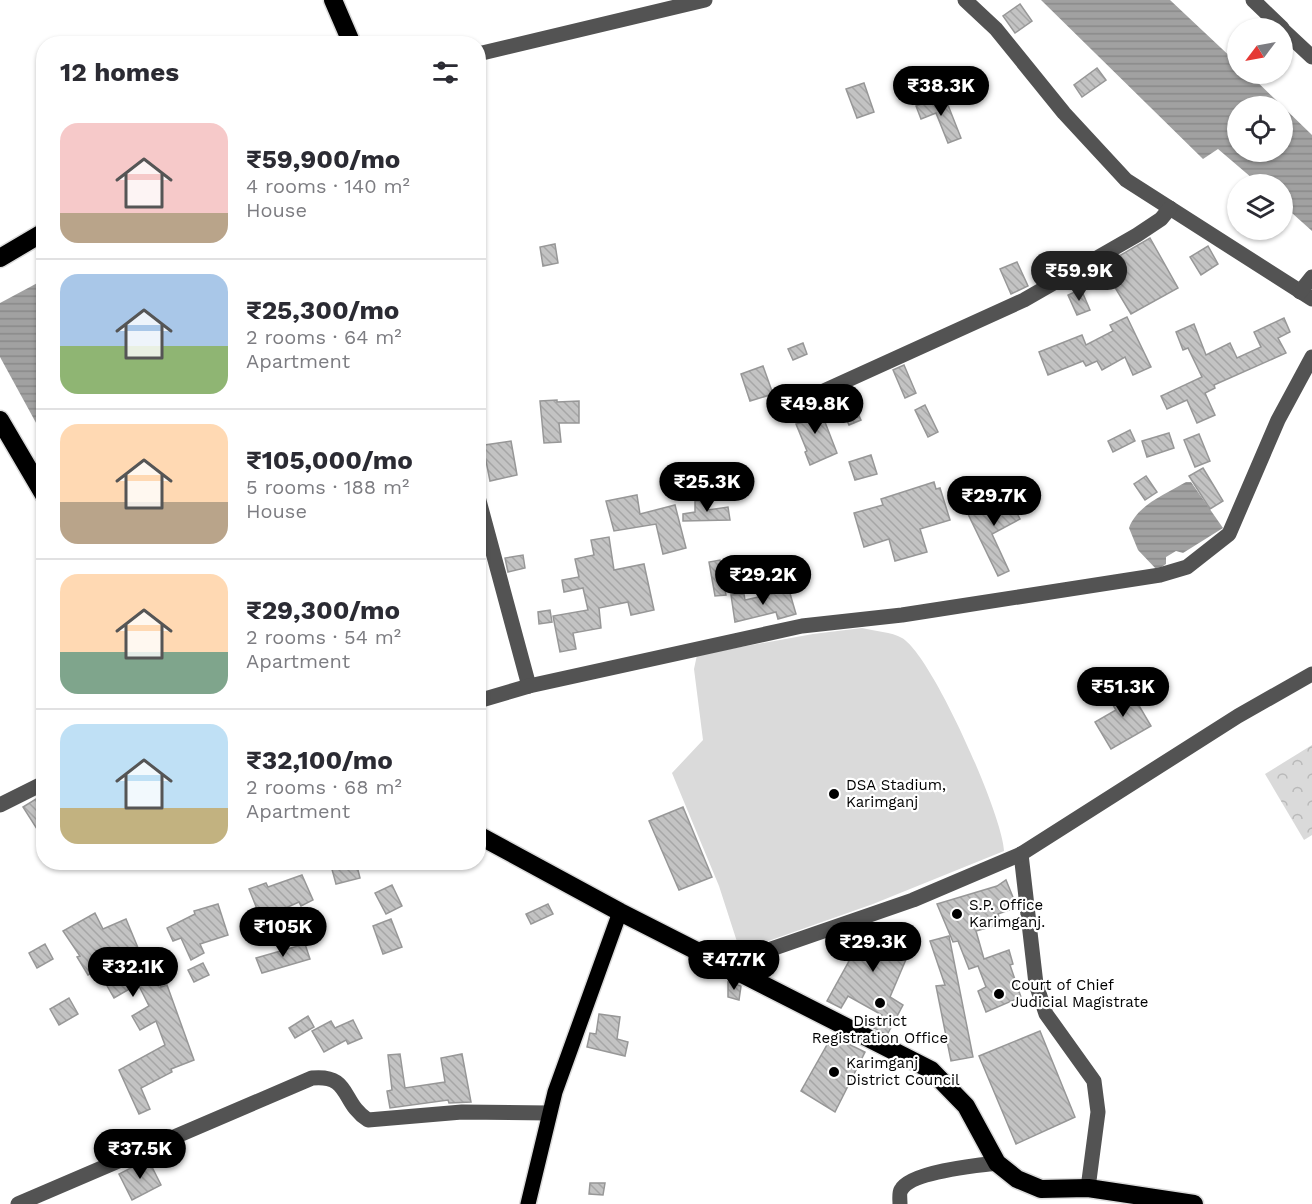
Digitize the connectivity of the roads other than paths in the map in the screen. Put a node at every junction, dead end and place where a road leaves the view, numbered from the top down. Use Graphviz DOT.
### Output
graph roads {
  1 [pos="333,0"];
  2 [pos="705,0"];
  3 [pos="966,0"];
  4 [pos="1253,0"];
  5 [pos="1271,18"];
  6 [pos="349,36"];
  7 [pos="1293,39"];
  8 [pos="486,52"];
  9 [pos="1312,57"];
  10 [pos="1170,208"];
  11 [pos="36,237"];
  12 [pos="0,258"];
  13 [pos="1312,277"];
  14 [pos="1306,295"];
  15 [pos="1312,357"];
  16 [pos="795,404"];
  17 [pos="0,420"];
  18 [pos="36,481"];
  19 [pos="486,527"];
  20 [pos="1312,674"];
  21 [pos="529,686"];
  22 [pos="486,699"];
  23 [pos="36,787"];
  24 [pos="0,805"];
  25 [pos="486,839"];
  26 [pos="1021,854"];
  27 [pos="620,912"];
  28 [pos="725,965"];
  29 [pos="549,1113"];
  30 [pos="998,1163"];
  31 [pos="1088,1188"];
  32 [pos="18,1204"];
  33 [pos="528,1204"];
  34 [pos="900,1204"];
  35 [pos="1194,1204"];
  1 -- 6 [label="highway"];
  2 -- 8 [label="street"];
  3 -- 10 [label="street"];
  4 -- 5 [label="street"];
  7 -- 9 [label="street"];
  10 -- 14 [label="street"];
  10 -- 16 [label="street"];
  11 -- 12 [label="highway"];
  13 -- 14 [label="street"];
  15 -- 21 [label="street"];
  17 -- 18 [label="highway"];
  19 -- 21 [label="street"];
  20 -- 26 [label="street"];
  21 -- 22 [label="street"];
  23 -- 24 [label="street"];
  25 -- 27 [label="highway"];
  26 -- 28 [label="street"];
  26 -- 31 [label="street"];
  27 -- 28 [label="highway"];
  27 -- 29 [label="main road"];
  28 -- 30 [label="highway"];
  29 -- 32 [label="street"];
  29 -- 33 [label="main road"];
  30 -- 31 [label="highway"];
  30 -- 34 [label="street"];
  31 -- 35 [label="highway"];
}
